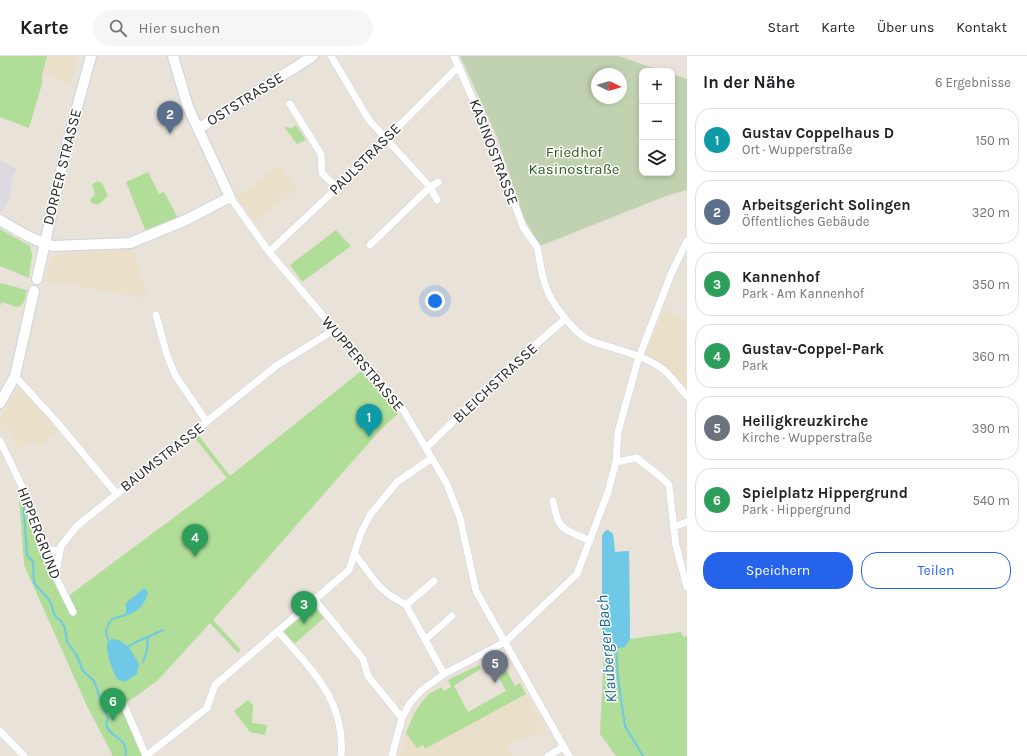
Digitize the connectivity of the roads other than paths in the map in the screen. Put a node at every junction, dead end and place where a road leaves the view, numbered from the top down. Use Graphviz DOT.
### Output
graph roads {
  1 [pos="91,56"];
  2 [pos="173,56"];
  3 [pos="313,56"];
  4 [pos="331,56"];
  5 [pos="454,56"];
  6 [pos="459,66"];
  7 [pos="290,104"];
  8 [pos="198,129"];
  9 [pos="385,139"];
  10 [pos="438,182"];
  11 [pos="430,187"];
  12 [pos="337,188"];
  13 [pos="230,197"];
  14 [pos="437,200"];
  15 [pos="0,220"];
  16 [pos="687,241"];
  17 [pos="44,244"];
  18 [pos="370,245"];
  19 [pos="269,252"];
  20 [pos="37,279"];
  21 [pos="34,291"];
  22 [pos="156,315"];
  23 [pos="565,319"];
  24 [pos="334,330"];
  25 [pos="639,357"];
  26 [pos="15,376"];
  27 [pos="687,396"];
  28 [pos="0,403"];
  29 [pos="207,422"];
  30 [pos="0,441"];
  31 [pos="426,448"];
  32 [pos="432,458"];
  33 [pos="616,462"];
  34 [pos="116,493"];
  35 [pos="553,501"];
  36 [pos="687,522"];
  37 [pos="673,527"];
  38 [pos="590,542"];
  39 [pos="42,549"];
  40 [pos="59,551"];
  41 [pos="354,553"];
  42 [pos="55,577"];
  43 [pos="434,581"];
  44 [pos="687,587"];
  45 [pos="315,600"];
  46 [pos="406,605"];
  47 [pos="73,612"];
  48 [pos="452,616"];
  49 [pos="278,631"];
  50 [pos="425,640"];
  51 [pos="505,642"];
  52 [pos="444,674"];
  53 [pos="124,705"];
  54 [pos="402,718"];
  55 [pos="0,731"];
  56 [pos="563,747"];
  57 [pos="24,756"];
  58 [pos="146,756"];
  59 [pos="341,756"];
  60 [pos="392,756"];
  61 [pos="548,756"];
  62 [pos="569,756"];
  1 -- 17 [label="street, DORPER STRASSE"];
  2 -- 8 [label="street, WUPPERSTRASSE"];
  3 -- 8 [label="street, OSTSTRASSE"];
  4 -- 9 [label="street"];
  5 -- 6 [label="street, KASINOSTRASSE"];
  6 -- 9 [label="street, PAULSTRASSE"];
  6 -- 23 [label="street, KASINOSTRASSE"];
  7 -- 12 [label="street"];
  8 -- 13 [label="street, WUPPERSTRASSE"];
  9 -- 11 [label="street"];
  9 -- 12 [label="street, PAULSTRASSE"];
  10 -- 11 [label="street"];
  11 -- 14 [label="street"];
  11 -- 18 [label="street"];
  12 -- 19 [label="street, PAULSTRASSE"];
  13 -- 17 [label="street"];
  13 -- 19 [label="street, WUPPERSTRASSE"];
  15 -- 17 [label="street"];
  16 -- 25 [label="street"];
  17 -- 20 [label="street, DORPER STRASSE"];
  19 -- 24 [label="street, WUPPERSTRASSE"];
  21 -- 26 [label="street"];
  22 -- 29 [label="street"];
  23 -- 25 [label="street, KASINOSTRASSE"];
  23 -- 31 [label="street, BLEICHSTRASSE"];
  24 -- 29 [label="street, BAUMSTRASSE"];
  24 -- 31 [label="street, WUPPERSTRASSE"];
  25 -- 27 [label="street, KASINOSTRASSE"];
  25 -- 33 [label="street"];
  26 -- 28 [label="street"];
  26 -- 34 [label="street, BAUMSTRASSE"];
  29 -- 34 [label="street, BAUMSTRASSE"];
  30 -- 39 [label="street, HIPPERGRUND"];
  31 -- 32 [label="street, WUPPERSTRASSE"];
  32 -- 41 [label="street"];
  32 -- 51 [label="street, WUPPERSTRASSE"];
  33 -- 37 [label="street"];
  33 -- 38 [label="street"];
  34 -- 40 [label="street"];
  35 -- 38 [label="street"];
  36 -- 37 [label="street"];
  37 -- 44 [label="street"];
  38 -- 51 [label="street"];
  39 -- 40 [label="street"];
  39 -- 42 [label="street, HIPPERGRUND"];
  40 -- 42 [label="street"];
  41 -- 45 [label="street"];
  41 -- 46 [label="street"];
  42 -- 47 [label="street, HIPPERGRUND"];
  43 -- 46 [label="street"];
  45 -- 49 [label="street"];
  45 -- 54 [label="street"];
  46 -- 50 [label="street"];
  48 -- 50 [label="street"];
  49 -- 58 [label="street"];
  49 -- 59 [label="street"];
  50 -- 52 [label="street"];
  51 -- 52 [label="street"];
  51 -- 56 [label="street, WUPPERSTRASSE"];
  52 -- 54 [label="street"];
  53 -- 58 [label="street"];
  54 -- 60 [label="street"];
  55 -- 57 [label="street"];
  56 -- 61 [label="street"];
  56 -- 62 [label="street, WUPPERSTRASSE"];
}
